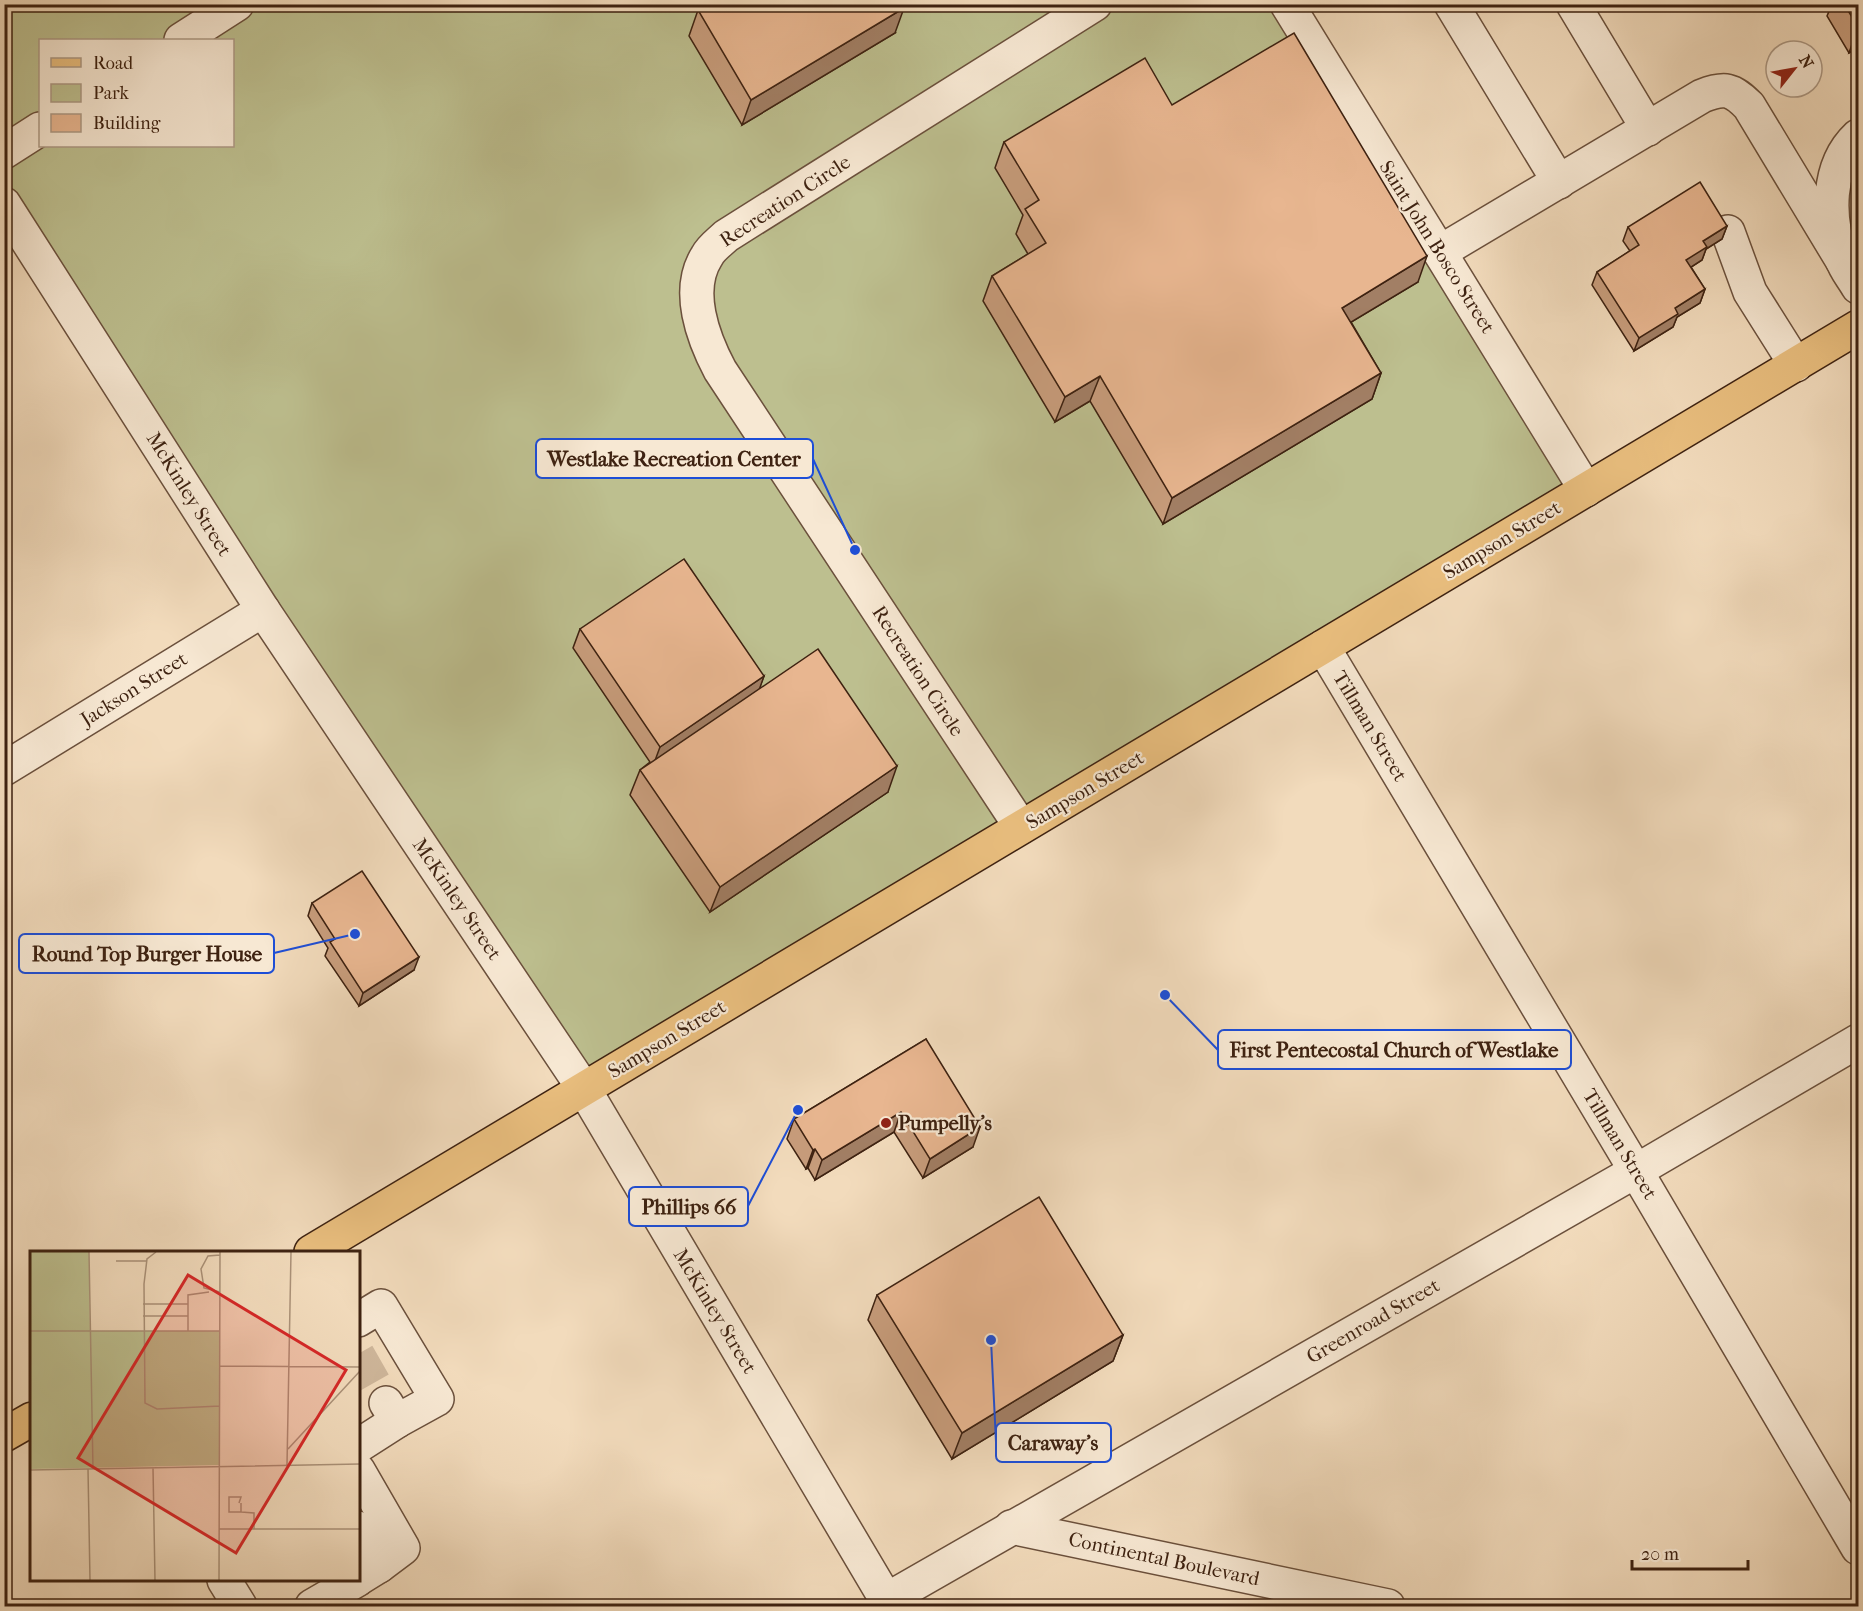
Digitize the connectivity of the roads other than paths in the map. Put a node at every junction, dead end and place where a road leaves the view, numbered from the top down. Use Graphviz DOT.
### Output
graph roads {
  1 [pos="237,4"];
  2 [pos="1095,4"];
  3 [pos="1287,4"];
  4 [pos="1451,4"];
  5 [pos="1574,4"];
  6 [pos="183,39"];
  7 [pos="1648,129"];
  8 [pos="39,130"];
  9 [pos="1858,136"];
  10 [pos="4,152"];
  11 [pos="1558,182"];
  12 [pos="4,204"];
  13 [pos="1728,232"];
  14 [pos="1440,252"];
  15 [pos="1842,260"];
  16 [pos="1858,287"];
  17 [pos="1858,327"];
  18 [pos="1796,364"];
  19 [pos="1586,490"];
  20 [pos="263,610"];
  21 [pos="1323,647"];
  22 [pos="4,769"];
  23 [pos="1021,827"];
  24 [pos="1858,1041"];
  25 [pos="584,1089"];
  26 [pos="1636,1171"];
  27 [pos="313,1251"];
  28 [pos="360,1319"];
  29 [pos="30,1420"];
  30 [pos="4,1436"];
  31 [pos="360,1444"];
  32 [pos="360,1473"];
  33 [pos="1011,1527"];
  34 [pos="360,1541"];
  35 [pos="1858,1548"];
  36 [pos="365,1575"];
  37 [pos="225,1581"];
  38 [pos="355,1581"];
  39 [pos="888,1603"];
  40 [pos="240,1606"];
  41 [pos="312,1606"];
  42 [pos="1388,1606"];
  1 -- 6 [label="street"];
  2 -- 23 [label="street, Recreation Circle"];
  3 -- 14 [label="street, Saint John Bosco Street"];
  4 -- 11 [label="street"];
  5 -- 7 [label="street"];
  7 -- 11 [label="street"];
  7 -- 15 [label="street"];
  8 -- 10 [label="street"];
  9 -- 15 [label="street"];
  11 -- 14 [label="street"];
  12 -- 20 [label="street, McKinley Street"];
  13 -- 18 [label="street"];
  14 -- 19 [label="street, Saint John Bosco Street"];
  15 -- 16 [label="street"];
  17 -- 18 [label="main road, Sampson Street"];
  18 -- 19 [label="main road, Sampson Street"];
  19 -- 21 [label="main road, Sampson Street"];
  20 -- 22 [label="street, Jackson Street"];
  20 -- 25 [label="street, McKinley Street"];
  21 -- 23 [label="main road, Sampson Street"];
  21 -- 26 [label="street, Tillman Street"];
  23 -- 25 [label="main road, Sampson Street"];
  24 -- 26 [label="street, Greenroad Street"];
  25 -- 27 [label="main road, Sampson Street"];
  25 -- 39 [label="street, McKinley Street"];
  26 -- 33 [label="street, Greenroad Street"];
  26 -- 35 [label="street, Tillman Street"];
  28 -- 31 [label="street"];
  29 -- 30 [label="main road"];
  32 -- 36 [label="street"];
  33 -- 39 [label="street, Greenroad Street"];
  33 -- 42 [label="street, Continental Boulevard"];
  34 -- 36 [label="street"];
  37 -- 40 [label="street"];
  38 -- 41 [label="street"];
}
